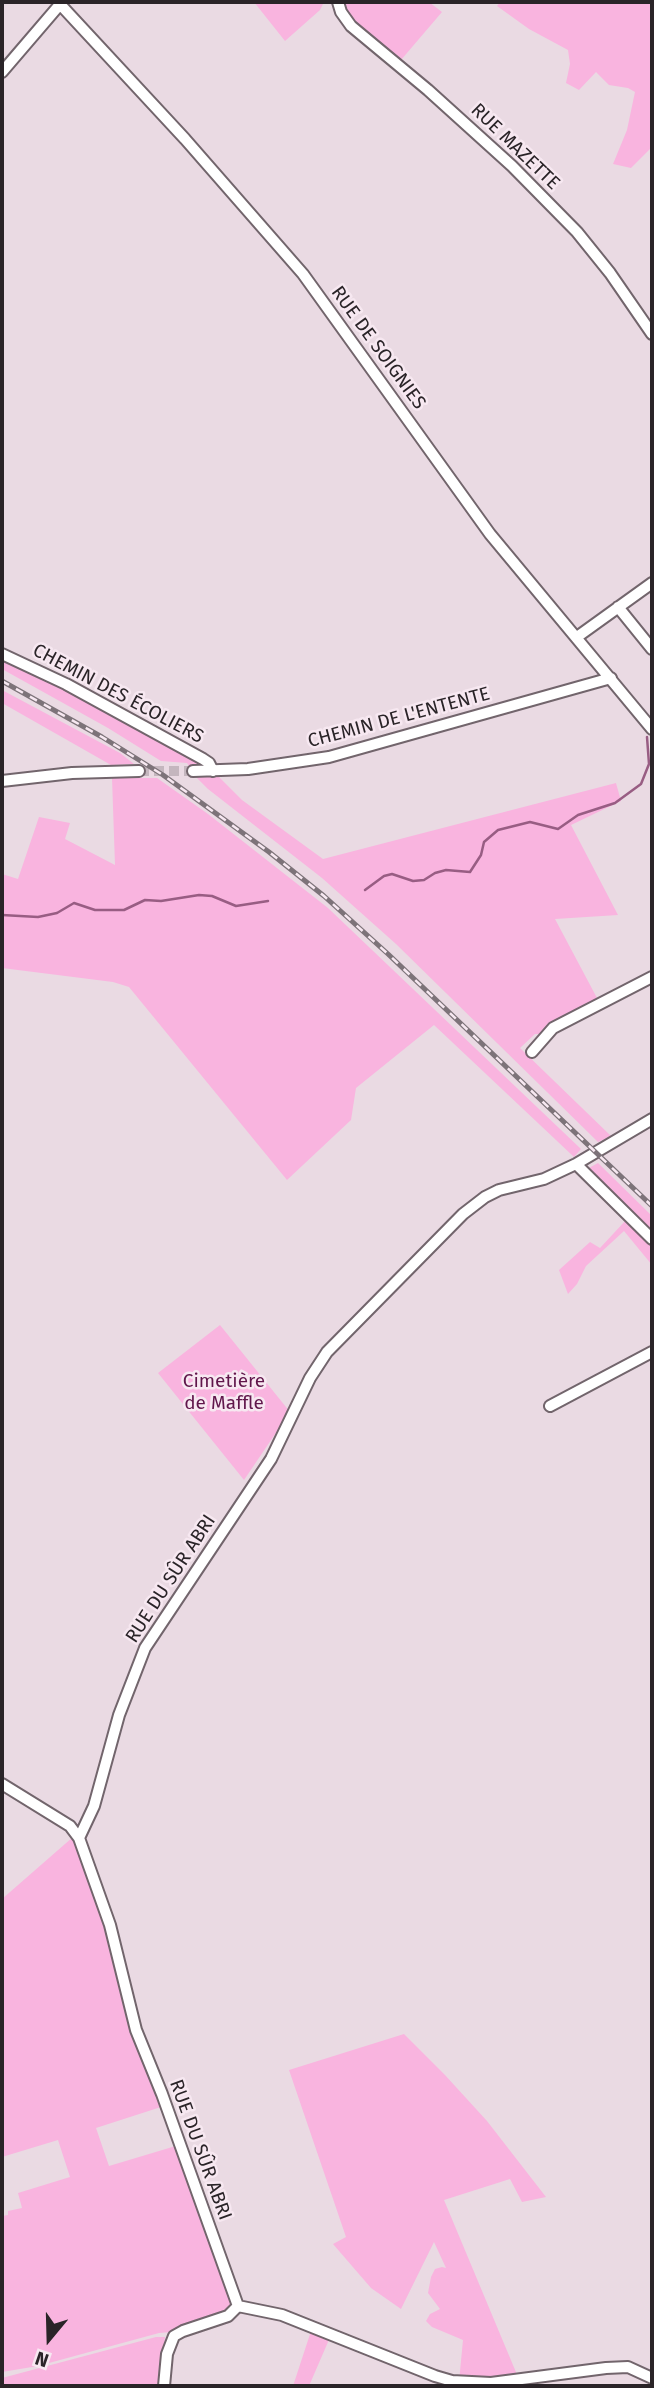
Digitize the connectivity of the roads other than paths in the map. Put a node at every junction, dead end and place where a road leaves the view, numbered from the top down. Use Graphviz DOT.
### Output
graph roads {
  1 [pos="60,2"];
  2 [pos="338,2"];
  3 [pos="2,72"];
  4 [pos="652,334"];
  5 [pos="652,583"];
  6 [pos="618,607"];
  7 [pos="577,637"];
  8 [pos="652,649"];
  9 [pos="2,654"];
  10 [pos="611,678"];
  11 [pos="652,729"];
  12 [pos="139,771"];
  13 [pos="193,771"];
  14 [pos="213,771"];
  15 [pos="2,781"];
  16 [pos="652,977"];
  17 [pos="532,1052"];
  18 [pos="652,1119"];
  19 [pos="576,1164"];
  20 [pos="652,1239"];
  21 [pos="652,1352"];
  22 [pos="550,1406"];
  23 [pos="2,1784"];
  24 [pos="79,1838"];
  25 [pos="238,2306"];
  26 [pos="652,2378"];
  27 [pos="164,2386"];
  1 -- 3 [label="street"];
  1 -- 7 [label="street, RUE DE SOIGNIES"];
  2 -- 4 [label="street, RUE MAZETTE"];
  5 -- 6 [label="street"];
  6 -- 7 [label="street"];
  6 -- 8 [label="street"];
  7 -- 10 [label="street, RUE DE SOIGNIES"];
  9 -- 14 [label="street, CHEMIN DES ÉCOLIERS"];
  10 -- 11 [label="street, RUE DE SOIGNIES"];
  10 -- 14 [label="street, CHEMIN DE L'ENTENTE"];
  12 -- 15 [label="street"];
  13 -- 14 [label="street, CHEMIN DE L'ENTENTE"];
  16 -- 17 [label="street"];
  18 -- 19 [label="street, RUE DU SÛR ABRI"];
  19 -- 20 [label="street"];
  19 -- 24 [label="street, RUE DU SÛR ABRI"];
  21 -- 22 [label="street"];
  23 -- 24 [label="street"];
  24 -- 25 [label="street, RUE DU SÛR ABRI"];
  25 -- 26 [label="street"];
  25 -- 27 [label="street"];
}
